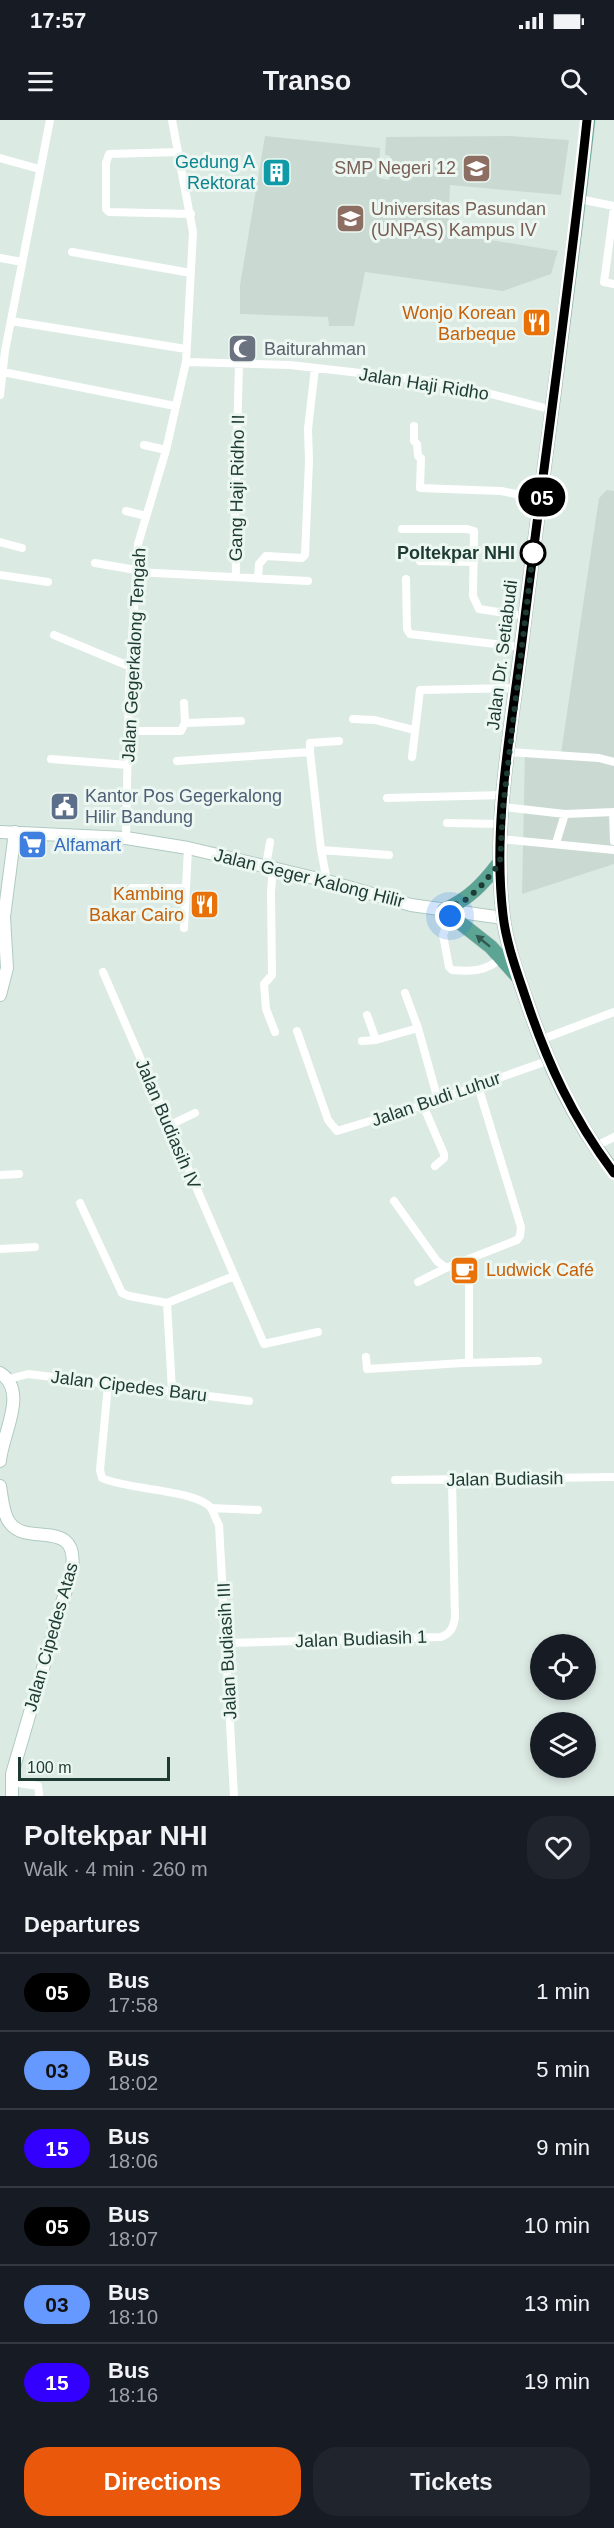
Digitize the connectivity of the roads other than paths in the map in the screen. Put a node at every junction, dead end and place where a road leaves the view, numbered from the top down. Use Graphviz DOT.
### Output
graph roads {
  1 [pos="50,120"];
  2 [pos="171,120"];
  3 [pos="588,120"];
  4 [pos="178,152"];
  5 [pos="0,158"];
  6 [pos="39,169"];
  7 [pos="579,199"];
  8 [pos="614,207"];
  9 [pos="191,214"];
  10 [pos="72,252"];
  11 [pos="0,258"];
  12 [pos="22,262"];
  13 [pos="611,262"];
  14 [pos="191,273"];
  15 [pos="614,284"];
  16 [pos="11,321"];
  17 [pos="186,349"];
  18 [pos="3,351"];
  19 [pos="186,362"];
  20 [pos="239,363"];
  21 [pos="315,368"];
  22 [pos="3,372"];
  23 [pos="0,395"];
  24 [pos="175,406"];
  25 [pos="553,410"];
  26 [pos="414,426"];
  27 [pos="144,445"];
  28 [pos="166,450"];
  29 [pos="541,499"];
  30 [pos="126,511"];
  31 [pos="146,516"];
  32 [pos="402,530"];
  33 [pos="0,543"];
  34 [pos="22,548"];
  35 [pos="420,561"];
  36 [pos="474,562"];
  37 [pos="95,563"];
  38 [pos="136,571"];
  39 [pos="0,575"];
  40 [pos="236,577"];
  41 [pos="258,579"];
  42 [pos="406,579"];
  43 [pos="308,581"];
  44 [pos="48,582"];
  45 [pos="525,616"];
  46 [pos="54,635"];
  47 [pos="521,647"];
  48 [pos="130,667"];
  49 [pos="516,688"];
  50 [pos="184,703"];
  51 [pos="353,719"];
  52 [pos="242,721"];
  53 [pos="185,723"];
  54 [pos="414,730"];
  55 [pos="128,731"];
  56 [pos="339,741"];
  57 [pos="310,752"];
  58 [pos="509,752"];
  59 [pos="412,757"];
  60 [pos="51,759"];
  61 [pos="177,761"];
  62 [pos="614,762"];
  63 [pos="128,765"];
  64 [pos="387,798"];
  65 [pos="503,801"];
  66 [pos="614,812"];
  67 [pos="565,814"];
  68 [pos="447,823"];
  69 [pos="501,824"];
  70 [pos="0,832"];
  71 [pos="15,832"];
  72 [pos="126,838"];
  73 [pos="500,839"];
  74 [pos="614,841"];
  75 [pos="270,842"];
  76 [pos="556,843"];
  77 [pos="188,848"];
  78 [pos="321,850"];
  79 [pos="614,850"];
  80 [pos="389,855"];
  81 [pos="500,863"];
  82 [pos="269,867"];
  83 [pos="327,881"];
  84 [pos="132,888"];
  85 [pos="184,888"];
  86 [pos="447,913"];
  87 [pos="503,918"];
  88 [pos="184,928"];
  89 [pos="501,958"];
  90 [pos="103,972"];
  91 [pos="518,977"];
  92 [pos="405,993"];
  93 [pos="0,995"];
  94 [pos="614,1012"];
  95 [pos="367,1015"];
  96 [pos="418,1028"];
  97 [pos="297,1031"];
  98 [pos="274,1032"];
  99 [pos="376,1040"];
  100 [pos="540,1040"];
  101 [pos="362,1041"];
  102 [pos="548,1060"];
  103 [pos="478,1086"];
  104 [pos="438,1100"];
  105 [pos="423,1105"];
  106 [pos="195,1113"];
  107 [pos="168,1125"];
  108 [pos="614,1137"];
  109 [pos="594,1147"];
  110 [pos="435,1166"];
  111 [pos="614,1173"];
  112 [pos="19,1174"];
  113 [pos="0,1175"];
  114 [pos="394,1201"];
  115 [pos="80,1203"];
  116 [pos="35,1247"];
  117 [pos="0,1249"];
  118 [pos="469,1259"];
  119 [pos="446,1268"];
  120 [pos="234,1276"];
  121 [pos="418,1282"];
  122 [pos="167,1303"];
  123 [pos="318,1332"];
  124 [pos="366,1357"];
  125 [pos="538,1361"];
  126 [pos="469,1363"];
  127 [pos="4,1376"];
  128 [pos="108,1385"];
  129 [pos="171,1390"];
  130 [pos="249,1401"];
  131 [pos="0,1461"];
  132 [pos="614,1477"];
  133 [pos="395,1480"];
  134 [pos="452,1481"];
  135 [pos="0,1486"];
  136 [pos="211,1508"];
  137 [pos="258,1510"];
  138 [pos="227,1643"];
  139 [pos="12,1782"];
  140 [pos="39,1794"];
  141 [pos="12,1796"];
  142 [pos="234,1796"];
  1 -- 6 [label="street"];
  2 -- 4 [label="street, Jalan Gegerkalong Tengah"];
  3 -- 7 [label="main road, Jalan Dr. Setiabudi"];
  4 -- 9 [label="street, Jalan Gegerkalong Tengah"];
  4 -- 9 [label="street"];
  5 -- 6 [label="street"];
  6 -- 12 [label="street"];
  7 -- 8 [label="street"];
  7 -- 25 [label="main road, Jalan Dr. Setiabudi"];
  8 -- 13 [label="street"];
  9 -- 14 [label="street, Jalan Gegerkalong Tengah"];
  10 -- 14 [label="street"];
  11 -- 12 [label="street"];
  12 -- 16 [label="street"];
  13 -- 15 [label="street"];
  14 -- 17 [label="street, Jalan Gegerkalong Tengah"];
  16 -- 17 [label="street"];
  16 -- 18 [label="street"];
  17 -- 19 [label="street, Jalan Gegerkalong Tengah"];
  18 -- 22 [label="street"];
  19 -- 20 [label="street, Jalan Haji Ridho"];
  19 -- 24 [label="street, Jalan Gegerkalong Tengah"];
  20 -- 21 [label="street, Jalan Haji Ridho"];
  20 -- 40 [label="street, Gang Haji Ridho II"];
  21 -- 25 [label="street, Jalan Haji Ridho"];
  21 -- 41 [label="street"];
  22 -- 23 [label="street"];
  22 -- 24 [label="street"];
  24 -- 28 [label="street, Jalan Gegerkalong Tengah"];
  25 -- 29 [label="main road, Jalan Dr. Setiabudi"];
  26 -- 29 [label="street"];
  27 -- 28 [label="street"];
  28 -- 31 [label="street, Jalan Gegerkalong Tengah"];
  29 -- 45 [label="main road, Jalan Dr. Setiabudi"];
  30 -- 31 [label="street"];
  31 -- 38 [label="street, Jalan Gegerkalong Tengah"];
  32 -- 36 [label="street"];
  33 -- 34 [label="street"];
  35 -- 36 [label="street"];
  36 -- 45 [label="street"];
  37 -- 38 [label="street"];
  38 -- 40 [label="street"];
  38 -- 48 [label="street, Jalan Gegerkalong Tengah"];
  39 -- 44 [label="street"];
  40 -- 41 [label="street, Gang Haji Ridho II"];
  41 -- 43 [label="street, Gang Haji Ridho II"];
  42 -- 47 [label="street"];
  45 -- 47 [label="main road, Jalan Dr. Setiabudi"];
  46 -- 48 [label="street"];
  47 -- 49 [label="main road, Jalan Dr. Setiabudi"];
  48 -- 55 [label="street, Jalan Gegerkalong Tengah"];
  49 -- 54 [label="street"];
  49 -- 58 [label="main road, Jalan Dr. Setiabudi"];
  50 -- 53 [label="street"];
  51 -- 54 [label="street"];
  52 -- 53 [label="street"];
  53 -- 55 [label="street"];
  54 -- 59 [label="street"];
  55 -- 63 [label="street, Jalan Gegerkalong Tengah"];
  56 -- 57 [label="street"];
  57 -- 61 [label="street"];
  57 -- 78 [label="street"];
  58 -- 62 [label="street"];
  58 -- 65 [label="main road, Jalan Dr. Setiabudi"];
  60 -- 63 [label="street"];
  63 -- 72 [label="street, Jalan Gegerkalong Tengah"];
  64 -- 65 [label="street"];
  65 -- 67 [label="street"];
  65 -- 69 [label="main road, Jalan Dr. Setiabudi"];
  66 -- 67 [label="street"];
  66 -- 74 [label="street"];
  67 -- 76 [label="street"];
  68 -- 69 [label="street"];
  69 -- 73 [label="main road, Jalan Dr. Setiabudi"];
  70 -- 71 [label="street, Jalan Geger Kalong Hilir"];
  71 -- 72 [label="street, Jalan Geger Kalong Hilir"];
  71 -- 93 [label="street"];
  72 -- 77 [label="street, Jalan Geger Kalong Hilir"];
  73 -- 76 [label="street"];
  73 -- 81 [label="main road, Jalan Dr. Setiabudi"];
  75 -- 82 [label="street"];
  76 -- 79 [label="street"];
  77 -- 82 [label="street, Jalan Geger Kalong Hilir"];
  77 -- 85 [label="street, Jalan Geger Kalong Hilir"];
  78 -- 80 [label="street"];
  78 -- 83 [label="street"];
  81 -- 86 [label="main road"];
  81 -- 87 [label="main road, Jalan Dr. Setiabudi"];
  82 -- 83 [label="street, Jalan Geger Kalong Hilir"];
  82 -- 98 [label="street"];
  83 -- 86 [label="street, Jalan Geger Kalong Hilir"];
  84 -- 85 [label="street"];
  85 -- 88 [label="street, Jalan Geger Kalong Hilir"];
  86 -- 87 [label="street, Jalan Geger Kalong Hilir"];
  89 -- 86 [label="main road, one-way"];
  86 -- 89 [label="street"];
  87 -- 91 [label="main road, Jalan Dr. Setiabudi"];
  89 -- 91 [label="main road"];
  90 -- 107 [label="street, Jalan Budiasih IV"];
  91 -- 100 [label="main road, Jalan Dr. Setiabudi"];
  92 -- 96 [label="street"];
  94 -- 100 [label="street"];
  95 -- 99 [label="street"];
  96 -- 99 [label="street"];
  96 -- 104 [label="street"];
  97 -- 105 [label="street, Jalan Budi Luhur"];
  99 -- 101 [label="street"];
  100 -- 102 [label="main road, Jalan Dr. Setiabudi"];
  102 -- 103 [label="street, Jalan Budi Luhur"];
  102 -- 109 [label="main road, Jalan Dr. Setiabudi"];
  103 -- 104 [label="street, Jalan Budi Luhur"];
  103 -- 118 [label="street"];
  104 -- 105 [label="street, Jalan Budi Luhur"];
  105 -- 110 [label="street"];
  106 -- 107 [label="street"];
  107 -- 120 [label="street, Jalan Budiasih IV"];
  108 -- 109 [label="street"];
  109 -- 111 [label="main road, Jalan Dr. Setiabudi"];
  112 -- 113 [label="street"];
  114 -- 119 [label="street"];
  115 -- 122 [label="street"];
  116 -- 117 [label="street"];
  118 -- 119 [label="street"];
  118 -- 126 [label="street"];
  119 -- 121 [label="street"];
  120 -- 122 [label="street"];
  120 -- 123 [label="street, Jalan Budiasih IV"];
  122 -- 129 [label="street"];
  124 -- 126 [label="street"];
  125 -- 126 [label="street"];
  127 -- 128 [label="street, Jalan Cipedes Baru"];
  127 -- 131 [label="street"];
  128 -- 129 [label="street, Jalan Cipedes Baru"];
  128 -- 136 [label="street"];
  129 -- 130 [label="street, Jalan Cipedes Baru"];
  132 -- 134 [label="street, Jalan Budiasih"];
  133 -- 134 [label="street, Jalan Budiasih"];
  134 -- 138 [label="street, Jalan Budiasih 1"];
  135 -- 139 [label="street, Jalan Cipedes Atas"];
  136 -- 137 [label="street"];
  136 -- 138 [label="street, Jalan Budiasih III"];
  138 -- 142 [label="street, Jalan Budiasih III"];
  139 -- 140 [label="street"];
  139 -- 141 [label="street, Jalan Cipedes Atas"];
}
